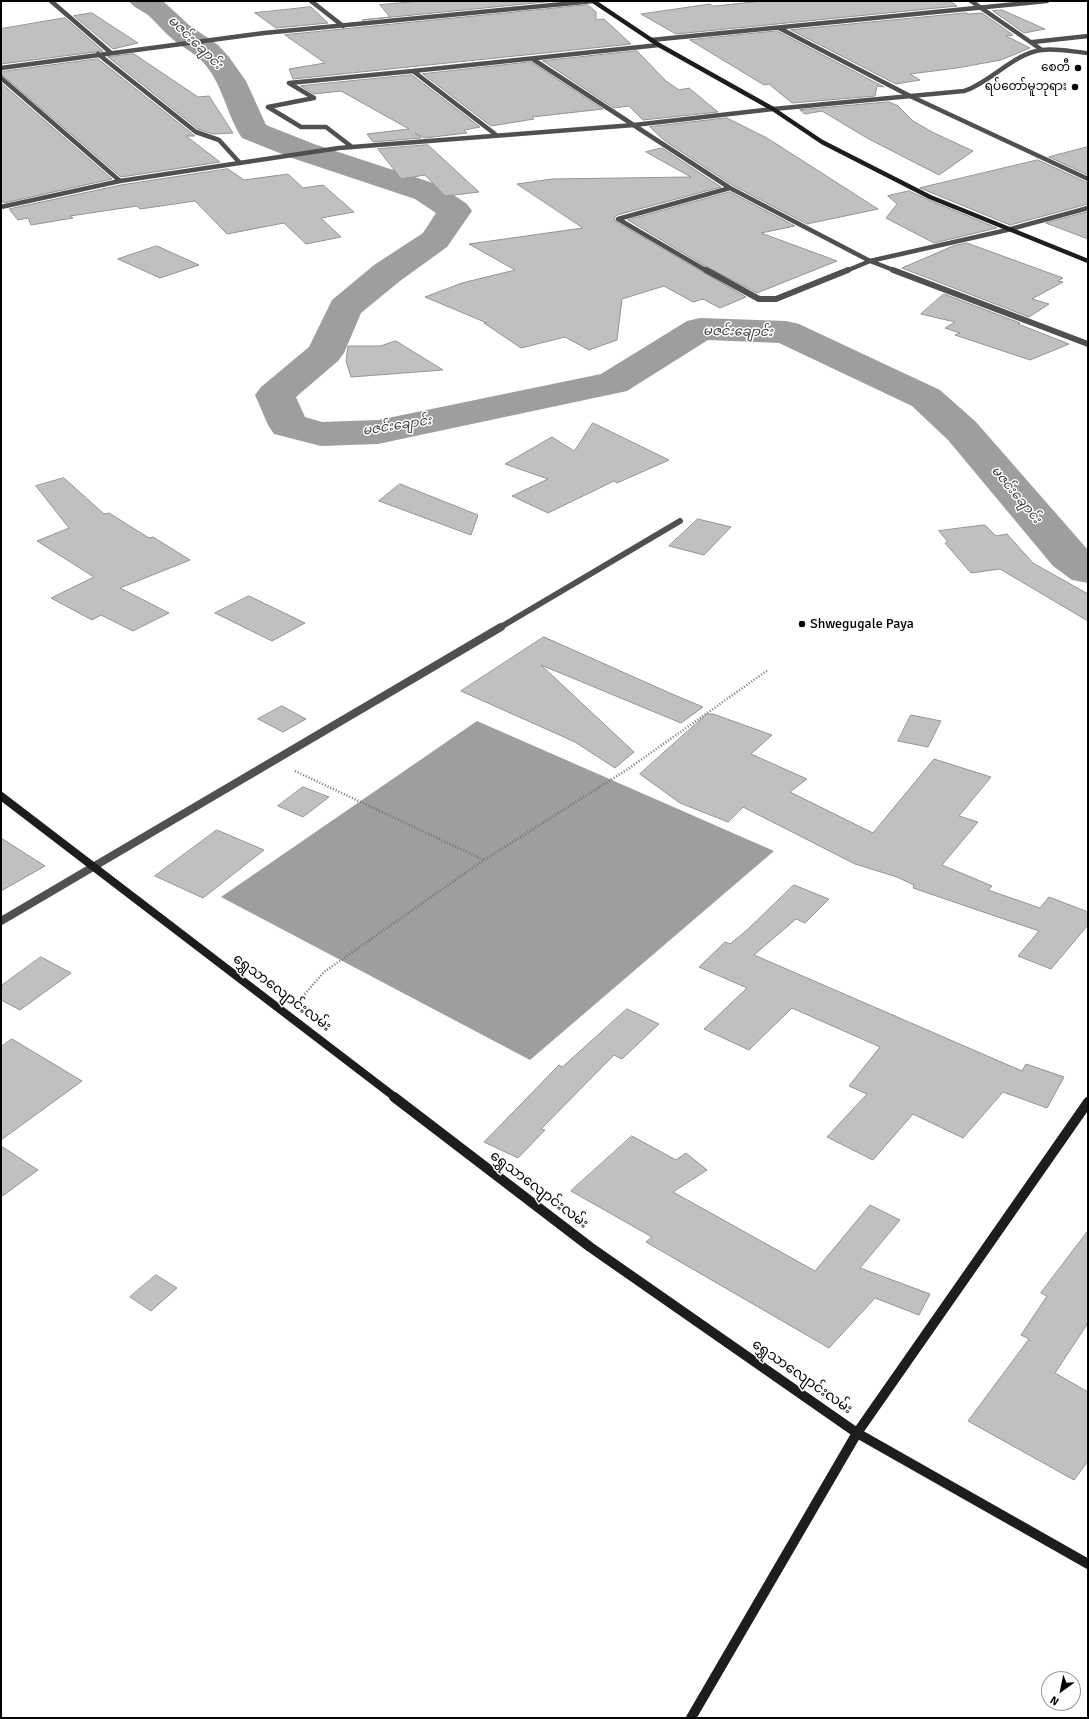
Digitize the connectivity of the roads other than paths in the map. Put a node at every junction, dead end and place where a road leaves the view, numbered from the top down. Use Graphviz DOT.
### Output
graph roads {
  1 [pos="51,1"];
  2 [pos="312,1"];
  3 [pos="593,1"];
  4 [pos="971,1"];
  5 [pos="1047,1"];
  6 [pos="981,8"];
  7 [pos="343,26"];
  8 [pos="778,28"];
  9 [pos="1088,36"];
  10 [pos="651,40"];
  11 [pos="1032,42"];
  12 [pos="659,45"];
  13 [pos="1042,50"];
  14 [pos="110,52"];
  15 [pos="1088,53"];
  16 [pos="98,54"];
  17 [pos="534,60"];
  18 [pos="1,68"];
  19 [pos="413,71"];
  20 [pos="1,78"];
  21 [pos="910,96"];
  22 [pos="773,109"];
  23 [pos="634,125"];
  24 [pos="495,134"];
  25 [pos="352,147"];
  26 [pos="239,162"];
  27 [pos="1088,179"];
  28 [pos="120,181"];
  29 [pos="730,188"];
  30 [pos="1,207"];
  31 [pos="1088,208"];
  32 [pos="1007,230"];
  33 [pos="870,261"];
  34 [pos="1088,261"];
  35 [pos="1088,344"];
  36 [pos="680,521"];
  37 [pos="1,796"];
  38 [pos="93,866"];
  39 [pos="1,921"];
  40 [pos="1088,1102"];
  41 [pos="857,1433"];
  42 [pos="1088,1564"];
  43 [pos="691,1718"];
  1 -- 14 [label="street"];
  2 -- 7 [label="street"];
  3 -- 7 [label="street"];
  3 -- 10 [label="street"];
  4 -- 6 [label="street"];
  5 -- 6 [label="street"];
  6 -- 8 [label="street"];
  6 -- 11 [label="street"];
  7 -- 14 [label="street"];
  8 -- 10 [label="street"];
  8 -- 21 [label="street"];
  9 -- 11 [label="street"];
  10 -- 12 [label="street"];
  11 -- 13 [label="street"];
  12 -- 17 [label="street"];
  12 -- 22 [label="street"];
  13 -- 15 [label="street"];
  13 -- 21 [label="street"];
  14 -- 16 [label="street"];
  16 -- 18 [label="street"];
  16 -- 26 [label="street"];
  17 -- 19 [label="street"];
  17 -- 23 [label="street"];
  19 -- 24 [label="street"];
  19 -- 25 [label="street"];
  20 -- 28 [label="street"];
  21 -- 22 [label="street"];
  21 -- 27 [label="street"];
  22 -- 23 [label="street"];
  22 -- 32 [label="street"];
  23 -- 24 [label="street"];
  23 -- 29 [label="street"];
  24 -- 25 [label="street"];
  25 -- 26 [label="street"];
  26 -- 28 [label="street"];
  28 -- 30 [label="street"];
  29 -- 33 [label="street"];
  29 -- 33 [label="street"];
  31 -- 32 [label="street"];
  32 -- 33 [label="street"];
  32 -- 34 [label="street"];
  33 -- 35 [label="street"];
  36 -- 38 [label="street"];
  37 -- 38 [label="street, ရွှေသာလျောင်းလမ်း"];
  38 -- 39 [label="street"];
  38 -- 41 [label="street, ရွှေသာလျောင်းလမ်း"];
  40 -- 41 [label="street"];
  41 -- 42 [label="street, ရွှေသာလျောင်းလမ်း"];
  41 -- 43 [label="street"];
}
